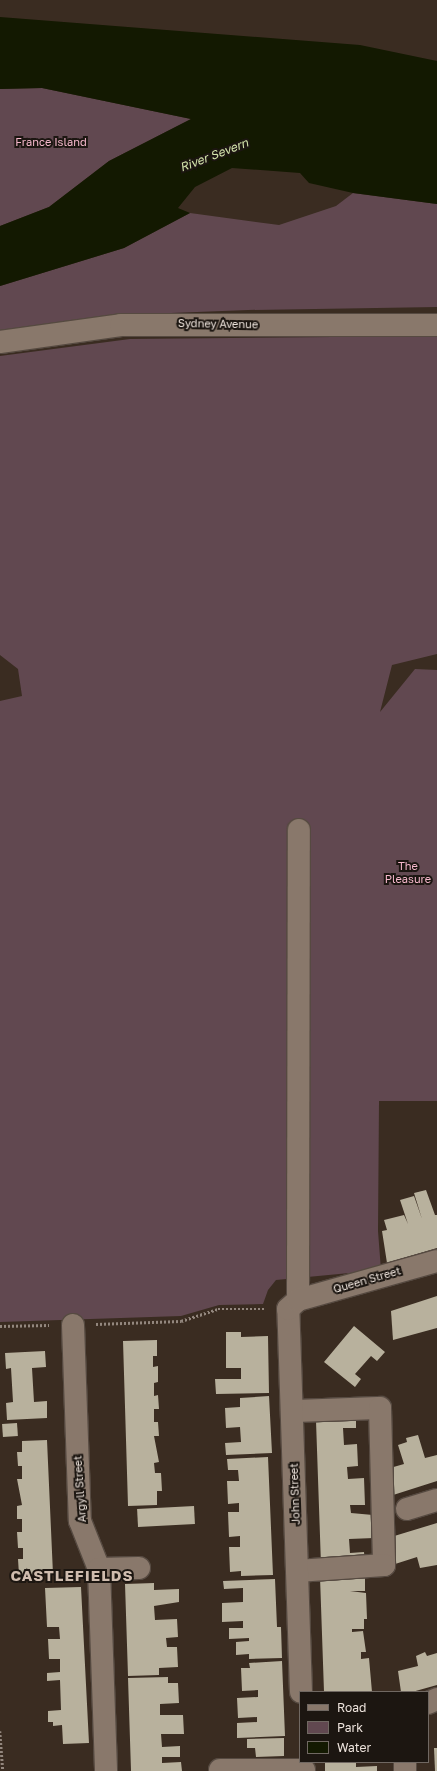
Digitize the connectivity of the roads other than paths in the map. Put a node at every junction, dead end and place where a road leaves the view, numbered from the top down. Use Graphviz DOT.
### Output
graph roads {
  1 [pos="437,325"];
  2 [pos="0,342"];
  3 [pos="299,830"];
  4 [pos="437,1261"];
  5 [pos="293,1305"];
  6 [pos="73,1325"];
  7 [pos="293,1411"];
  8 [pos="437,1500"];
  9 [pos="408,1509"];
  10 [pos="139,1568"];
  11 [pos="99,1569"];
  12 [pos="297,1571"];
  13 [pos="301,1691"];
  14 [pos="304,1768"];
  15 [pos="220,1770"];
  16 [pos="106,1771"];
  1 -- 2 [label="street, Sydney Avenue"];
  3 -- 5 [label="street, John Street"];
  4 -- 5 [label="street, Queen Street"];
  5 -- 7 [label="street, John Street"];
  6 -- 11 [label="street, Argyll Street"];
  7 -- 12 [label="street, John Street"];
  7 -- 12 [label="street"];
  8 -- 9 [label="street"];
  10 -- 11 [label="street"];
  11 -- 16 [label="street, Argyll Street"];
  12 -- 13 [label="street, John Street"];
  14 -- 15 [label="street"];
}
